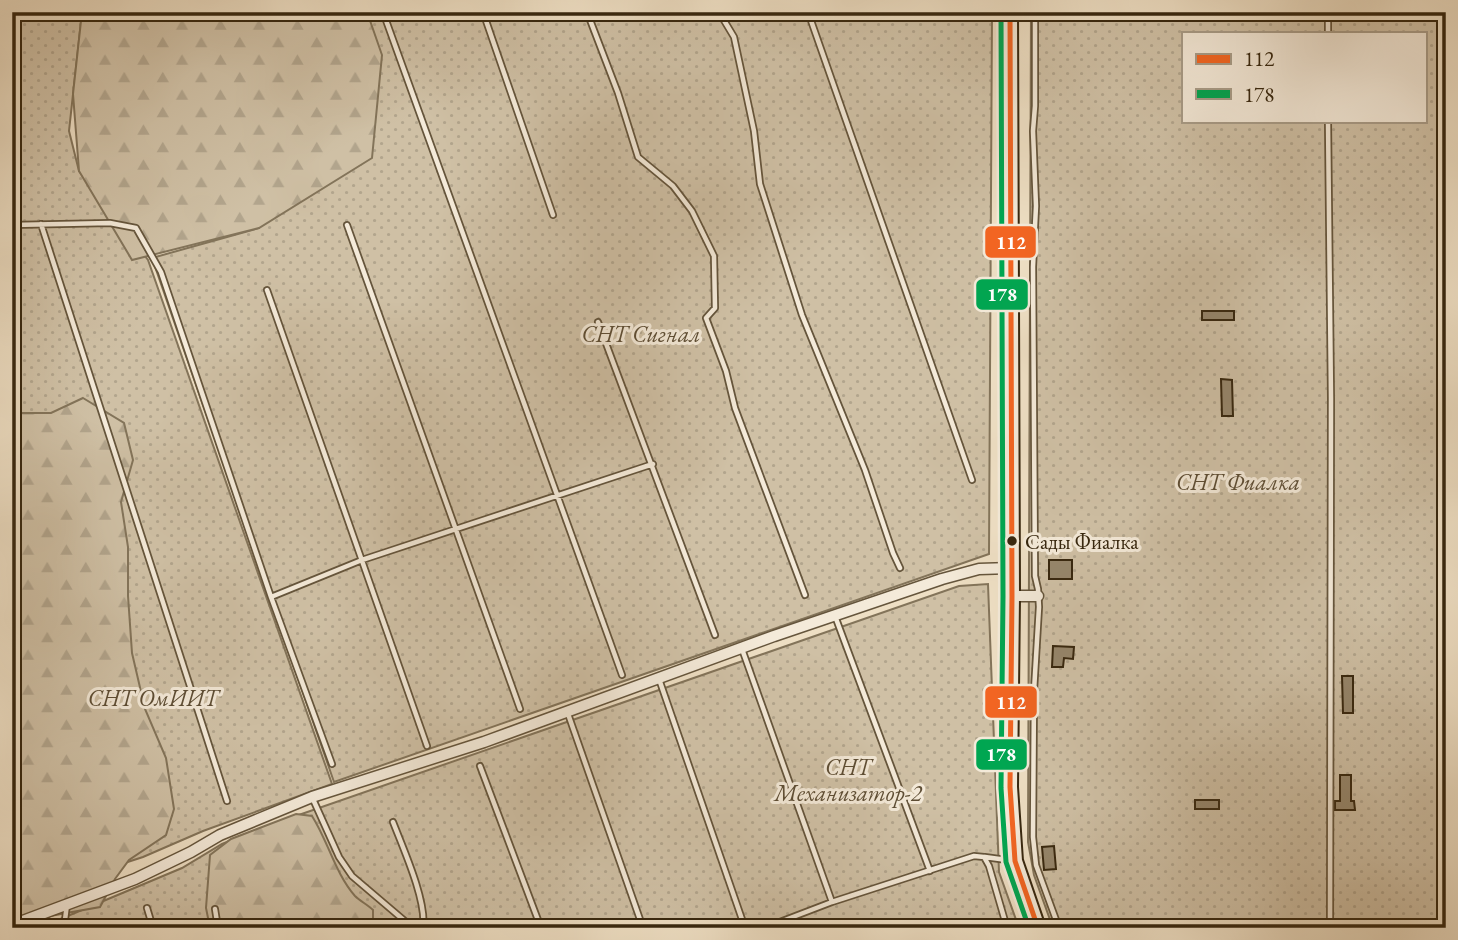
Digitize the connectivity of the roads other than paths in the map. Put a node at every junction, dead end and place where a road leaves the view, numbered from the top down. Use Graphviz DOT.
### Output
graph roads {
  1 [pos="383,12"];
  2 [pos="482,12"];
  3 [pos="587,12"];
  4 [pos="719,12"];
  5 [pos="808,12"];
  6 [pos="1019,12"];
  7 [pos="1039,12"];
  8 [pos="1328,12"];
  9 [pos="1010,13"];
  10 [pos="1328,32"];
  11 [pos="1328,122"];
  12 [pos="553,215"];
  13 [pos="41,224"];
  14 [pos="12,225"];
  15 [pos="347,225"];
  16 [pos="267,290"];
  17 [pos="598,322"];
  18 [pos="653,464"];
  19 [pos="972,480"];
  20 [pos="558,496"];
  21 [pos="456,529"];
  22 [pos="362,560"];
  23 [pos="900,568"];
  24 [pos="1011,568"];
  25 [pos="805,595"];
  26 [pos="1012,596"];
  27 [pos="1038,596"];
  28 [pos="271,597"];
  29 [pos="835,616"];
  30 [pos="715,635"];
  31 [pos="742,649"];
  32 [pos="622,675"];
  33 [pos="659,679"];
  34 [pos="520,709"];
  35 [pos="567,711"];
  36 [pos="427,746"];
  37 [pos="332,764"];
  38 [pos="480,766"];
  39 [pos="312,797"];
  40 [pos="227,801"];
  41 [pos="393,822"];
  42 [pos="984,856"];
  43 [pos="1015,861"];
  44 [pos="930,871"];
  45 [pos="832,902"];
  46 [pos="67,903"];
  47 [pos="147,908"];
  48 [pos="215,909"];
  49 [pos="12,925"];
  50 [pos="64,928"];
  51 [pos="153,928"];
  52 [pos="218,928"];
  53 [pos="421,928"];
  54 [pos="541,928"];
  55 [pos="643,928"];
  56 [pos="745,928"];
  57 [pos="764,928"];
  58 [pos="1007,928"];
  59 [pos="1038,928"];
  60 [pos="1059,928"];
  61 [pos="1330,928"];
  1 -- 20 [label="lane"];
  2 -- 12 [label="lane"];
  3 -- 25 [label="lane"];
  4 -- 23 [label="lane"];
  5 -- 19 [label="lane"];
  6 -- 9 [label="lane"];
  7 -- 27 [label="lane"];
  8 -- 10 [label="lane"];
  9 -- 24 [label="street"];
  11 -- 61 [label="lane"];
  13 -- 14 [label="lane"];
  13 -- 28 [label="lane"];
  13 -- 40 [label="lane"];
  15 -- 21 [label="lane"];
  16 -- 22 [label="lane"];
  17 -- 18 [label="lane"];
  18 -- 20 [label="lane"];
  18 -- 30 [label="lane"];
  20 -- 21 [label="lane"];
  20 -- 32 [label="lane"];
  21 -- 22 [label="lane"];
  21 -- 34 [label="lane"];
  22 -- 28 [label="lane"];
  22 -- 36 [label="lane"];
  24 -- 26 [label="street"];
  24 -- 29 [label="street"];
  26 -- 27 [label="street"];
  26 -- 43 [label="street"];
  27 -- 60 [label="lane"];
  28 -- 37 [label="lane"];
  29 -- 31 [label="street"];
  29 -- 44 [label="lane"];
  31 -- 33 [label="street"];
  31 -- 45 [label="lane"];
  33 -- 35 [label="street"];
  33 -- 56 [label="lane"];
  35 -- 39 [label="street"];
  35 -- 55 [label="lane"];
  38 -- 54 [label="lane"];
  39 -- 46 [label="street"];
  39 -- 53 [label="lane"];
  41 -- 53 [label="lane"];
  42 -- 43 [label="lane"];
  42 -- 44 [label="lane"];
  42 -- 58 [label="lane"];
  43 -- 59 [label="street"];
  44 -- 45 [label="lane"];
  45 -- 57 [label="lane"];
  46 -- 49 [label="street"];
  46 -- 50 [label="lane"];
  47 -- 51 [label="lane"];
  48 -- 52 [label="lane"];
}
